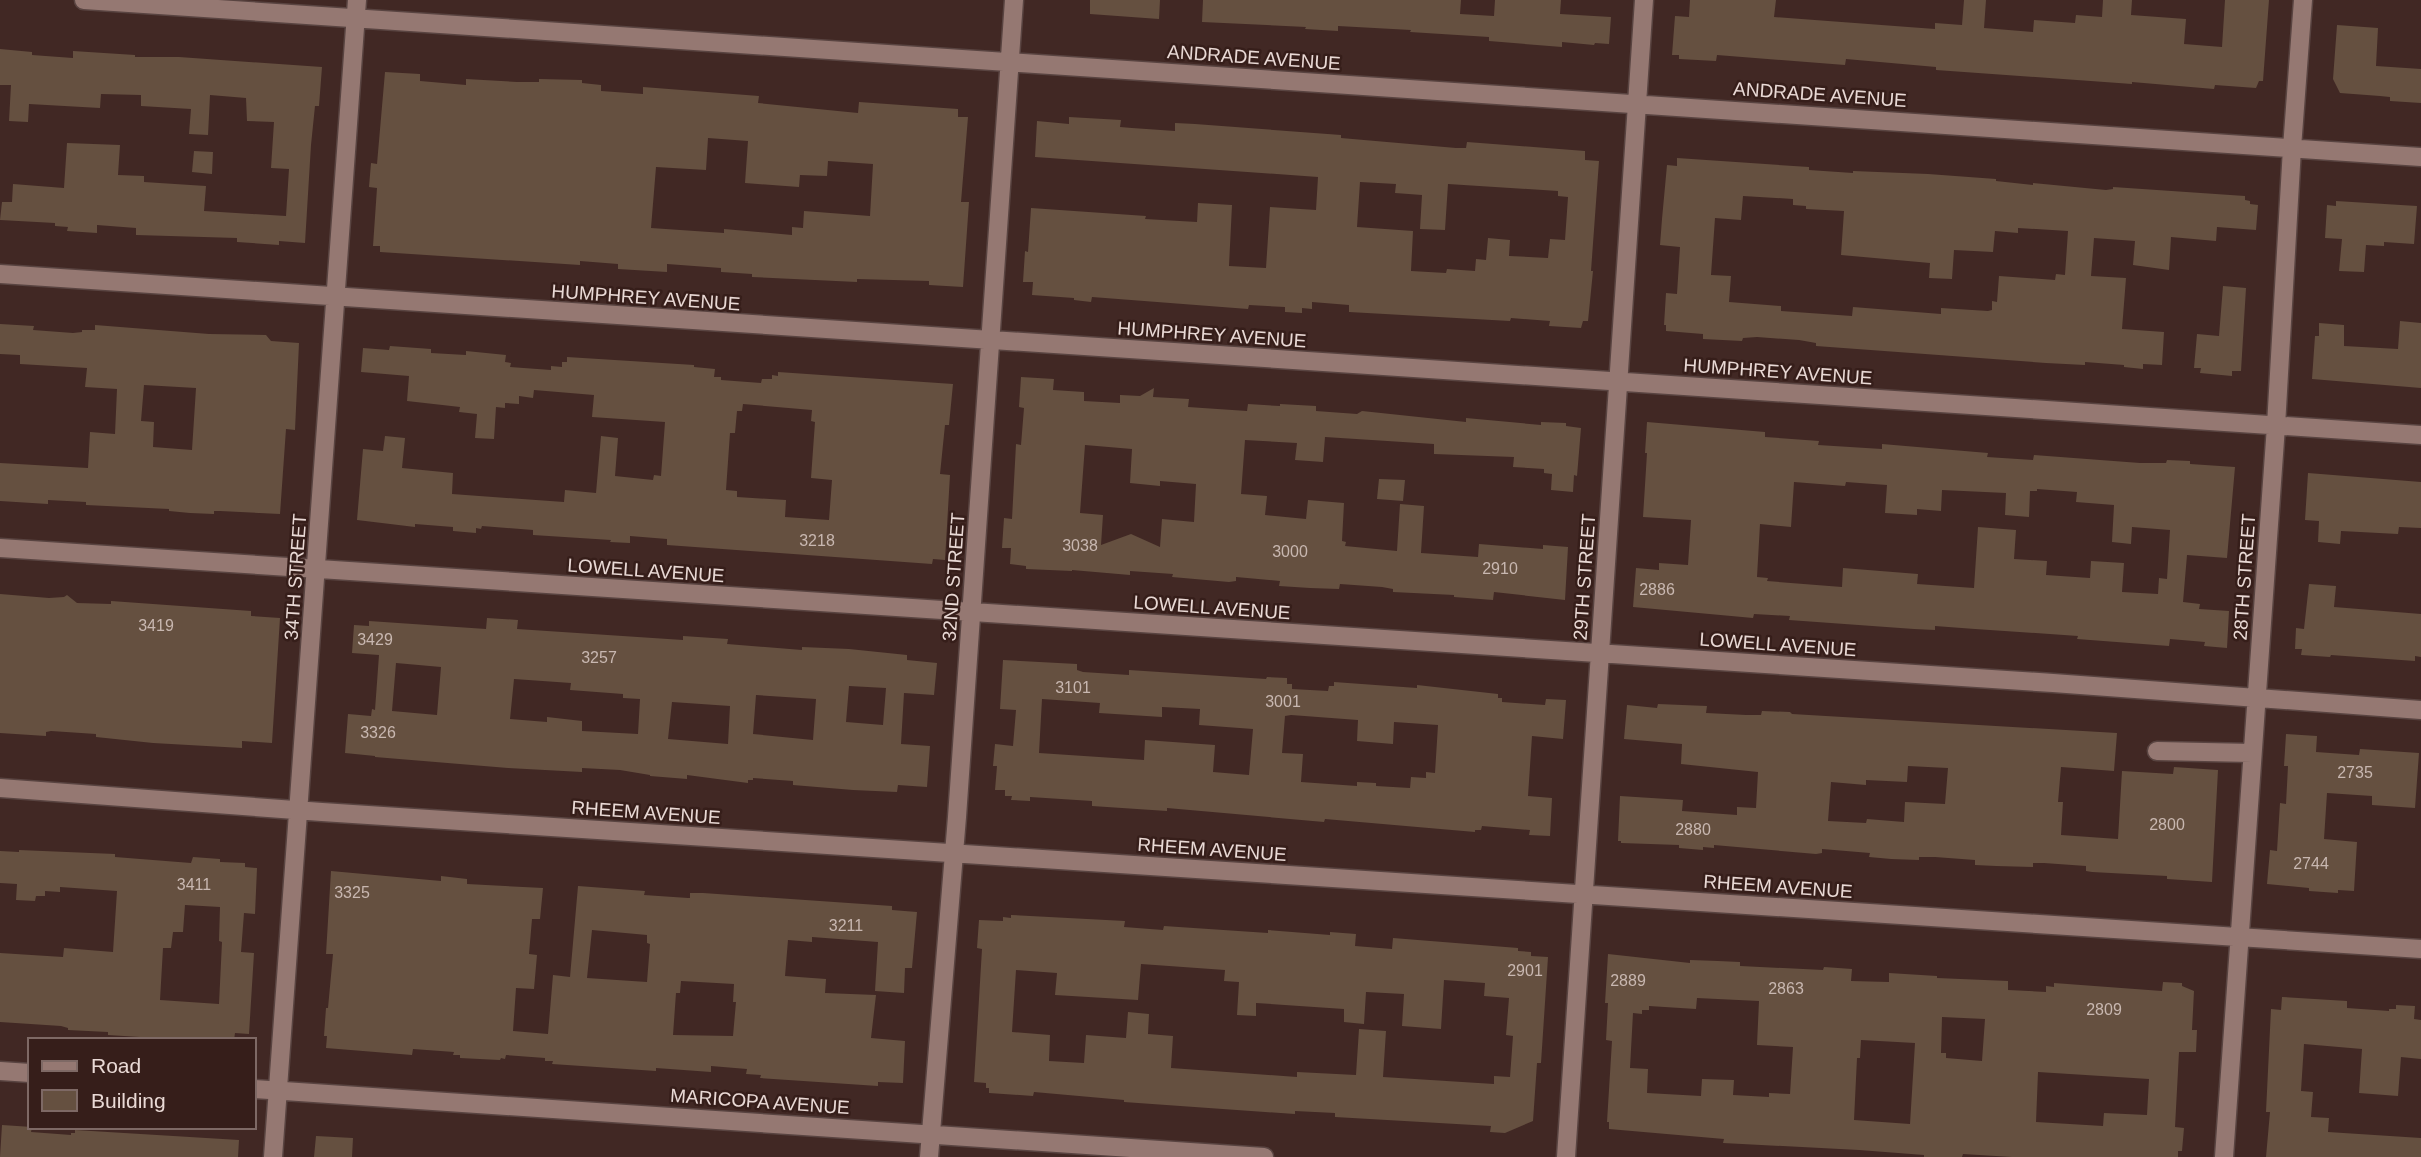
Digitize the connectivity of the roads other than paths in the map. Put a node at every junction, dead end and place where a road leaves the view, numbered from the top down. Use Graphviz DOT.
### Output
graph roads {
  1 [pos="84,0"];
  2 [pos="1014,0"];
  3 [pos="1644,0"];
  4 [pos="2303,0"];
  5 [pos="356,9"];
  6 [pos="1010,62"];
  7 [pos="1637,103"];
  8 [pos="2292,148"];
  9 [pos="2421,157"];
  10 [pos="0,274"];
  11 [pos="336,298"];
  12 [pos="990,341"];
  13 [pos="1619,381"];
  14 [pos="2276,426"];
  15 [pos="2421,435"];
  16 [pos="0,548"];
  17 [pos="317,568"];
  18 [pos="972,613"];
  19 [pos="1600,654"];
  20 [pos="2256,699"];
  21 [pos="2421,710"];
  22 [pos="2157,751"];
  23 [pos="2252,753"];
  24 [pos="0,788"];
  25 [pos="299,811"];
  26 [pos="954,853"];
  27 [pos="1586,895"];
  28 [pos="2239,938"];
  29 [pos="2421,949"];
  30 [pos="0,1072"];
  31 [pos="28,1073"];
  32 [pos="256,1088"];
  33 [pos="278,1090"];
  34 [pos="930,1134"];
  35 [pos="273,1157"];
  36 [pos="929,1157"];
  37 [pos="1264,1157"];
  38 [pos="1566,1157"];
  39 [pos="2224,1157"];
  1 -- 5 [label="street, ANDRADE AVENUE"];
  2 -- 6 [label="street, 32ND STREET"];
  3 -- 7 [label="street, 29TH STREET"];
  4 -- 8 [label="street, 28TH STREET"];
  5 -- 6 [label="street, ANDRADE AVENUE"];
  5 -- 11 [label="street, 34TH STREET"];
  6 -- 7 [label="street, ANDRADE AVENUE"];
  6 -- 12 [label="street, 32ND STREET"];
  7 -- 8 [label="street, ANDRADE AVENUE"];
  7 -- 13 [label="street, 29TH STREET"];
  8 -- 9 [label="street, ANDRADE AVENUE"];
  8 -- 14 [label="street, 28TH STREET"];
  10 -- 11 [label="street, HUMPHREY AVENUE"];
  11 -- 12 [label="street, HUMPHREY AVENUE"];
  11 -- 17 [label="street, 34TH STREET"];
  12 -- 13 [label="street, HUMPHREY AVENUE"];
  12 -- 18 [label="street, 32ND STREET"];
  13 -- 14 [label="street, HUMPHREY AVENUE"];
  13 -- 19 [label="street, 29TH STREET"];
  14 -- 15 [label="street, HUMPHREY AVENUE"];
  14 -- 20 [label="street, 28TH STREET"];
  16 -- 17 [label="street, LOWELL AVENUE"];
  17 -- 18 [label="street, LOWELL AVENUE"];
  17 -- 25 [label="street, 34TH STREET"];
  18 -- 19 [label="street, LOWELL AVENUE"];
  18 -- 26 [label="street, 32ND STREET"];
  19 -- 20 [label="street, LOWELL AVENUE"];
  19 -- 27 [label="street, 29TH STREET"];
  20 -- 21 [label="street, LOWELL AVENUE"];
  20 -- 23 [label="street, 28TH STREET"];
  22 -- 23 [label="street"];
  23 -- 28 [label="street, 28TH STREET"];
  24 -- 25 [label="street, RHEEM AVENUE"];
  25 -- 26 [label="street, RHEEM AVENUE"];
  25 -- 33 [label="street, 34TH STREET"];
  26 -- 27 [label="street, RHEEM AVENUE"];
  26 -- 34 [label="street, 32ND STREET"];
  27 -- 28 [label="street, RHEEM AVENUE"];
  27 -- 38 [label="street, 29TH STREET"];
  28 -- 29 [label="street, RHEEM AVENUE"];
  28 -- 39 [label="street, 28TH STREET"];
  30 -- 31 [label="street"];
  32 -- 33 [label="street, MARICOPA AVENUE"];
  33 -- 34 [label="street, MARICOPA AVENUE"];
  33 -- 35 [label="street, 34TH STREET"];
  34 -- 36 [label="street, 32ND STREET"];
  34 -- 37 [label="street, MARICOPA AVENUE"];
}
